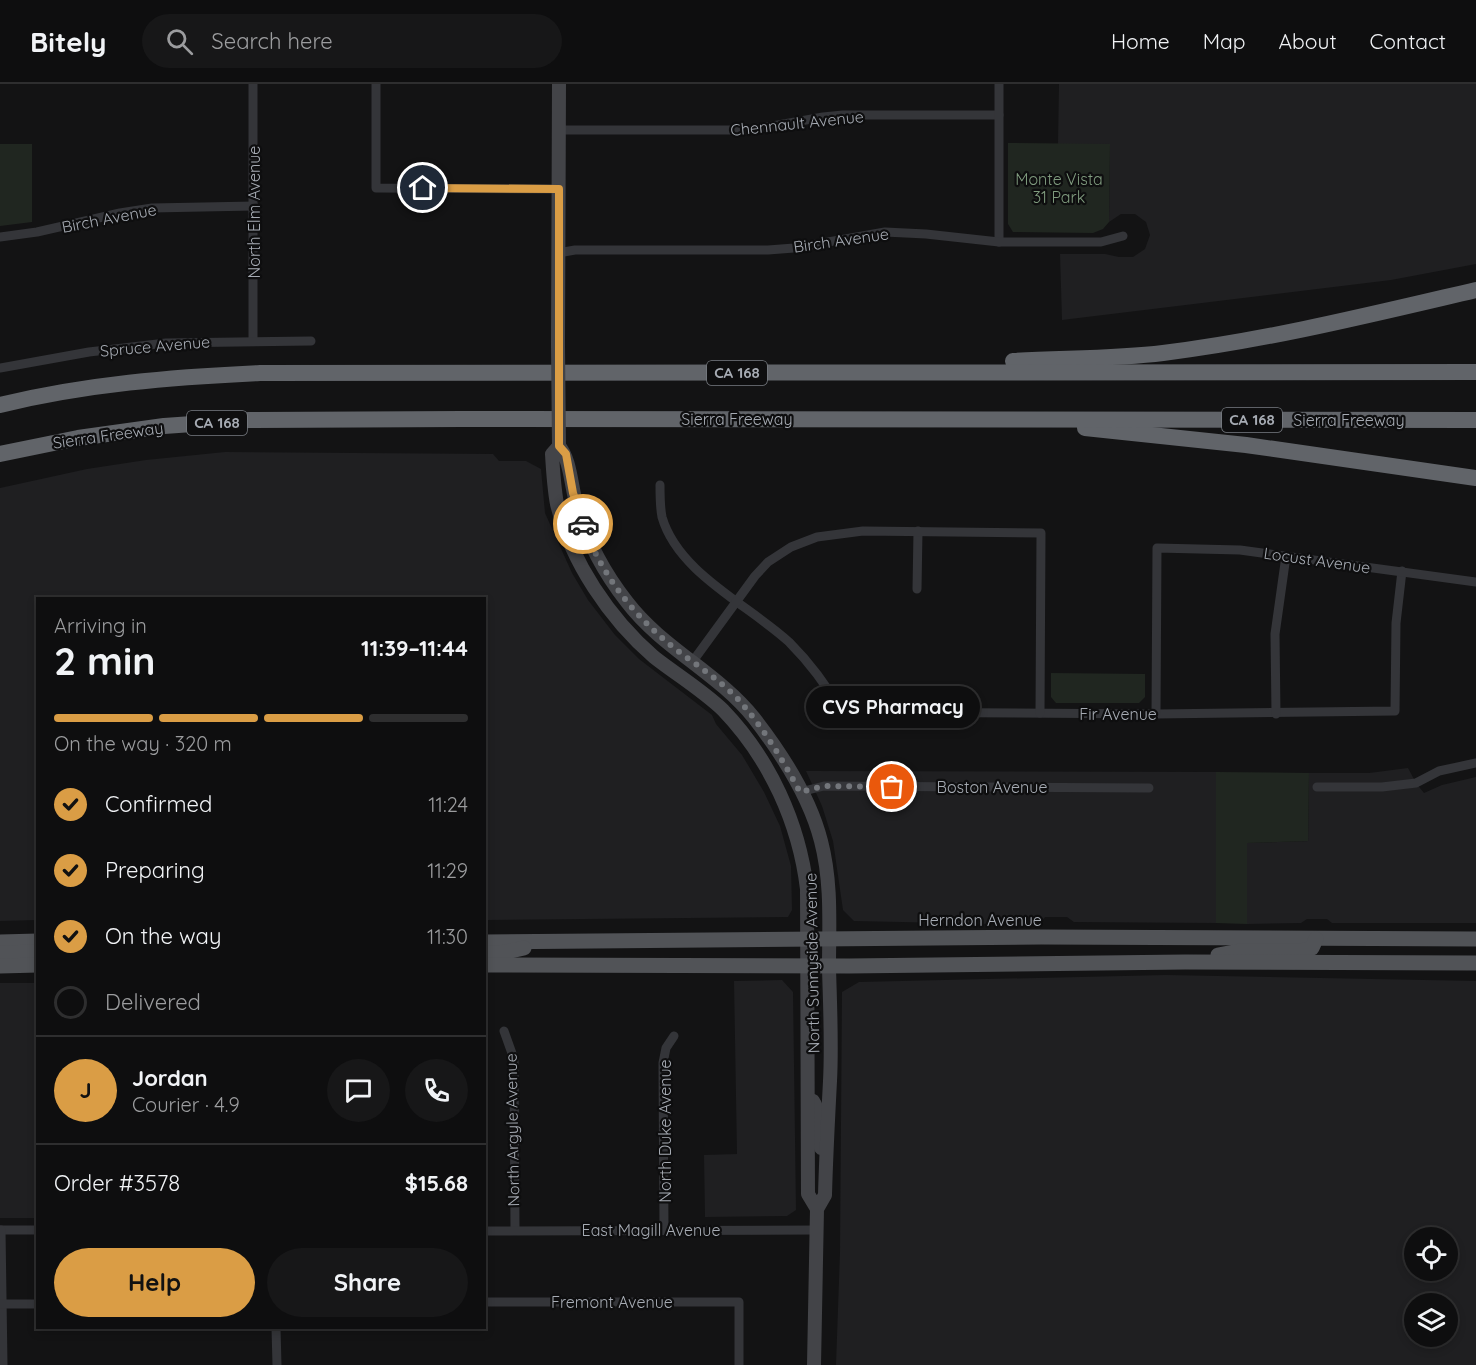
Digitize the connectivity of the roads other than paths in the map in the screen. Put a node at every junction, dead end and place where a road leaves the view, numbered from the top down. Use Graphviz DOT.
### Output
graph roads {
  1 [pos="253,84"];
  2 [pos="375,84"];
  3 [pos="559,84"];
  4 [pos="999,84"];
  5 [pos="999,115"];
  6 [pos="559,130"];
  7 [pos="559,189"];
  8 [pos="254,206"];
  9 [pos="1123,236"];
  10 [pos="0,237"];
  11 [pos="999,242"];
  12 [pos="558,254"];
  13 [pos="1476,290"];
  14 [pos="254,340"];
  15 [pos="311,341"];
  16 [pos="0,368"];
  17 [pos="1476,372"];
  18 [pos="838,373"];
  19 [pos="0,405"];
  20 [pos="1027,420"];
  21 [pos="1476,420"];
  22 [pos="559,446"];
  23 [pos="0,454"];
  24 [pos="1476,478"];
  25 [pos="660,485"];
  26 [pos="555,494"];
  27 [pos="918,531"];
  28 [pos="1287,556"];
  29 [pos="1402,572"];
  30 [pos="587,575"];
  31 [pos="1476,582"];
  32 [pos="917,589"];
  33 [pos="627,602"];
  34 [pos="735,602"];
  35 [pos="693,661"];
  36 [pos="707,696"];
  37 [pos="1040,713"];
  38 [pos="1156,714"];
  39 [pos="1276,714"];
  40 [pos="1476,763"];
  41 [pos="1317,787"];
  42 [pos="1149,788"];
  43 [pos="800,792"];
  44 [pos="808,939"];
  45 [pos="829,939"];
  46 [pos="1316,939"];
  47 [pos="1476,939"];
  48 [pos="36,941"];
  49 [pos="0,942"];
  50 [pos="486,942"];
  51 [pos="551,942"];
  52 [pos="36,952"];
  53 [pos="0,953"];
  54 [pos="486,953"];
  55 [pos="1185,962"];
  56 [pos="1476,963"];
  57 [pos="36,964"];
  58 [pos="486,965"];
  59 [pos="0,966"];
  60 [pos="807,966"];
  61 [pos="829,966"];
  62 [pos="504,1031"];
  63 [pos="674,1035"];
  64 [pos="808,1099"];
  65 [pos="826,1162"];
  66 [pos="817,1209"];
  67 [pos="1,1230"];
  68 [pos="36,1230"];
  69 [pos="515,1230"];
  70 [pos="664,1230"];
  71 [pos="817,1230"];
  72 [pos="486,1231"];
  73 [pos="486,1302"];
  74 [pos="2,1304"];
  75 [pos="36,1304"];
  76 [pos="276,1329"];
  77 [pos="3,1365"];
  78 [pos="277,1365"];
  79 [pos="739,1365"];
  80 [pos="814,1365"];
  1 -- 8 [label="street, North Elm Avenue"];
  2 -- 7 [label="street"];
  3 -- 6 [label="main road, North Sunnyside Avenue"];
  4 -- 5 [label="street"];
  5 -- 6 [label="street, Chennault Avenue"];
  5 -- 11 [label="street"];
  6 -- 7 [label="main road, North Sunnyside Avenue"];
  7 -- 12 [label="main road, North Sunnyside Avenue"];
  8 -- 10 [label="street, Birch Avenue"];
  8 -- 14 [label="street, North Elm Avenue"];
  9 -- 11 [label="street, Birch Avenue"];
  11 -- 12 [label="street, Birch Avenue"];
  12 -- 22 [label="main road, North Sunnyside Avenue, bridge"];
  13 -- 18 [label="highway"];
  14 -- 15 [label="street, Spruce Avenue"];
  14 -- 16 [label="street, Spruce Avenue"];
  17 -- 18 [label="highway, CA 168"];
  18 -- 19 [label="highway, CA 168"];
  20 -- 21 [label="highway, Sierra Freeway / CA 168"];
  20 -- 23 [label="highway, Sierra Freeway / CA 168"];
  20 -- 24 [label="highway"];
  22 -- 26 [label="main road, North Sunnyside Avenue"];
  22 -- 33 [label="main road, North Sunnyside Avenue"];
  25 -- 34 [label="street"];
  26 -- 30 [label="main road, North Sunnyside Avenue"];
  26 -- 33 [label="main road"];
  27 -- 32 [label="street"];
  27 -- 34 [label="street"];
  27 -- 37 [label="street"];
  28 -- 29 [label="street, Locust Avenue"];
  28 -- 38 [label="street, Locust Avenue"];
  28 -- 39 [label="street"];
  29 -- 31 [label="street, Locust Avenue"];
  29 -- 39 [label="street, Fir Avenue"];
  30 -- 35 [label="main road"];
  30 -- 36 [label="main road, North Sunnyside Avenue"];
  33 -- 35 [label="main road, North Sunnyside Avenue"];
  34 -- 35 [label="street"];
  34 -- 37 [label="street, Fir Avenue"];
  35 -- 43 [label="main road, North Sunnyside Avenue"];
  36 -- 43 [label="main road"];
  36 -- 44 [label="main road, North Sunnyside Avenue"];
  37 -- 38 [label="street, Fir Avenue"];
  38 -- 39 [label="street, Fir Avenue"];
  40 -- 41 [label="street"];
  42 -- 43 [label="street, Boston Avenue"];
  43 -- 45 [label="main road, North Sunnyside Avenue"];
  44 -- 45 [label="main road, Herndon Avenue"];
  44 -- 51 [label="main road, Herndon Avenue"];
  44 -- 60 [label="main road, North Sunnyside Avenue"];
  45 -- 46 [label="main road, Herndon Avenue"];
  45 -- 61 [label="main road, North Sunnyside Avenue"];
  46 -- 47 [label="main road, Herndon Avenue"];
  46 -- 55 [label="main road"];
  48 -- 49 [label="main road"];
  50 -- 51 [label="main road, Herndon Avenue"];
  51 -- 54 [label="main road"];
  52 -- 53 [label="main road"];
  55 -- 56 [label="main road"];
  55 -- 61 [label="main road"];
  57 -- 59 [label="main road"];
  58 -- 60 [label="main road"];
  60 -- 61 [label="main road"];
  60 -- 64 [label="main road, North Sunnyside Avenue"];
  61 -- 65 [label="main road, North Sunnyside Avenue"];
  62 -- 69 [label="street, North Argyle Avenue"];
  63 -- 70 [label="street, North Duke Avenue"];
  64 -- 65 [label="main road"];
  64 -- 66 [label="main road, North Sunnyside Avenue"];
  65 -- 66 [label="main road, North Sunnyside Avenue"];
  66 -- 71 [label="main road, North Sunnyside Avenue"];
  67 -- 68 [label="street"];
  67 -- 74 [label="street"];
  69 -- 70 [label="street, East Magill Avenue"];
  69 -- 72 [label="street, East Magill Avenue"];
  70 -- 71 [label="street, East Magill Avenue"];
  71 -- 80 [label="main road, North Sunnyside Avenue"];
  73 -- 79 [label="street, Fremont Avenue"];
  74 -- 75 [label="street"];
  74 -- 77 [label="street"];
  76 -- 78 [label="street"];
}
